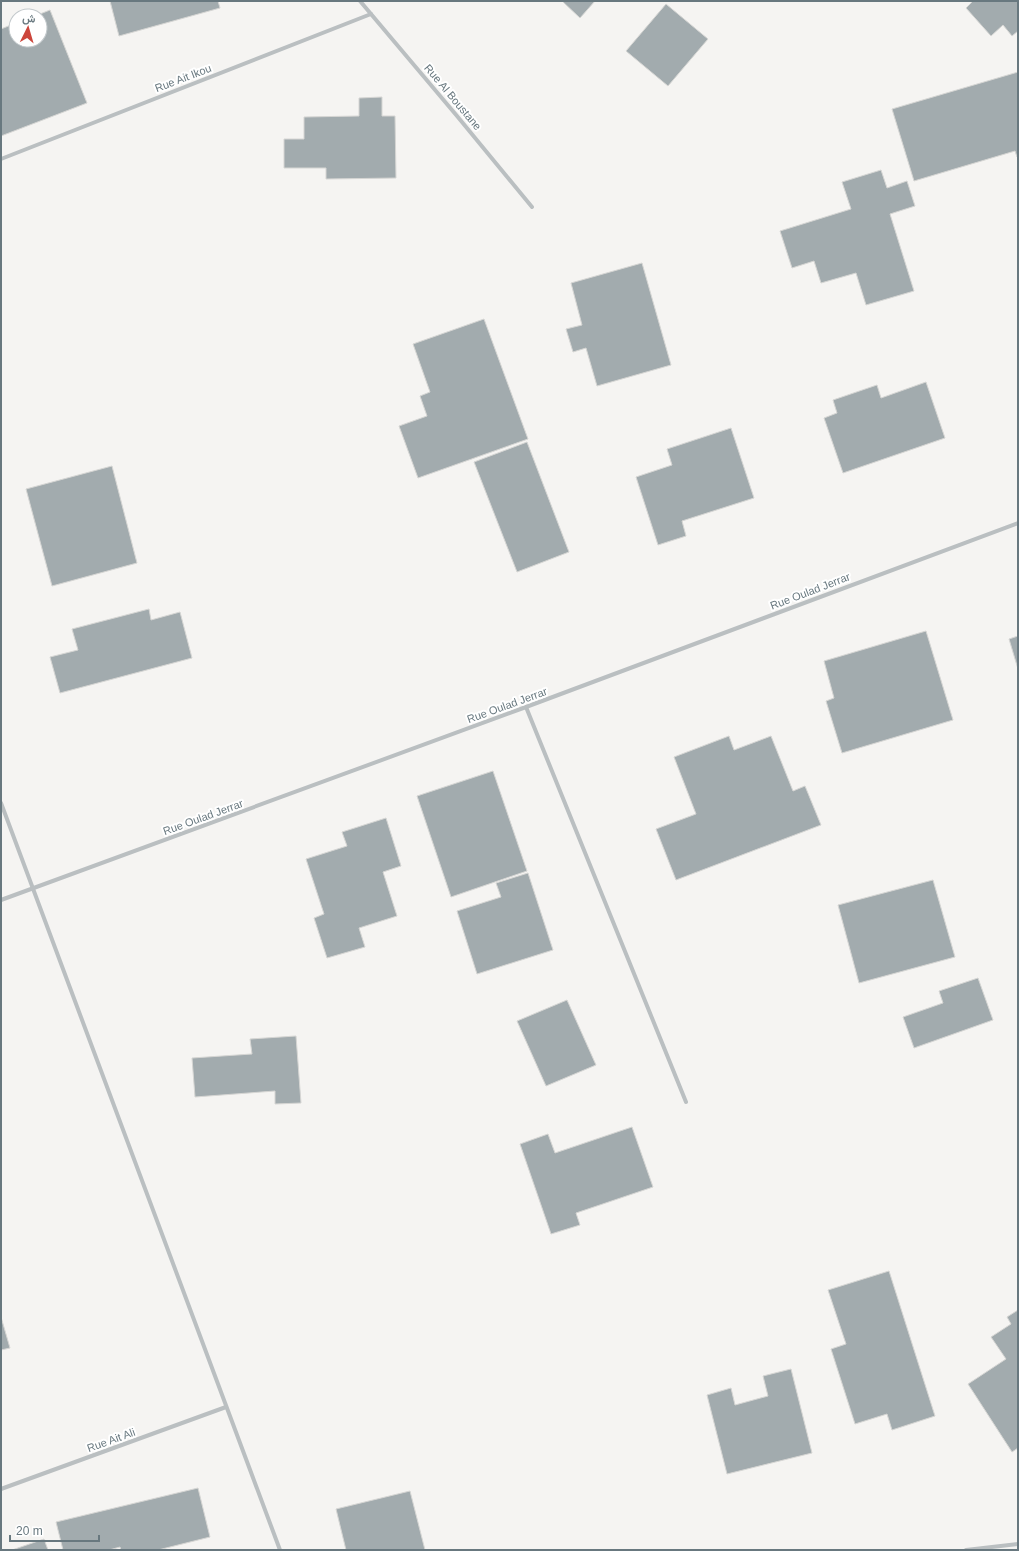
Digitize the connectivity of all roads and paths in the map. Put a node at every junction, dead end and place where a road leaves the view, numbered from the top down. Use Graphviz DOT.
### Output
graph roads {
  1 [pos="360,1"];
  2 [pos="371,14"];
  3 [pos="1,158"];
  4 [pos="532,207"];
  5 [pos="1018,523"];
  6 [pos="526,707"];
  7 [pos="1,804"];
  8 [pos="33,888"];
  9 [pos="1,900"];
  10 [pos="686,1102"];
  11 [pos="226,1407"];
  12 [pos="1,1489"];
  13 [pos="1018,1544"];
  14 [pos="280,1550"];
  15 [pos="966,1550"];
  1 -- 2 [label="street, Rue Al Boustane"];
  2 -- 3 [label="street, Rue Ait Ikou"];
  2 -- 4 [label="street, Rue Al Boustane"];
  5 -- 6 [label="street, Rue Oulad Jerrar"];
  6 -- 8 [label="street, Rue Oulad Jerrar"];
  6 -- 10 [label="street"];
  7 -- 8 [label="street"];
  8 -- 9 [label="street, Rue Oulad Jerrar"];
  8 -- 11 [label="street"];
  11 -- 12 [label="street, Rue Ait Ali"];
  11 -- 14 [label="street"];
  13 -- 15 [label="street"];
}
